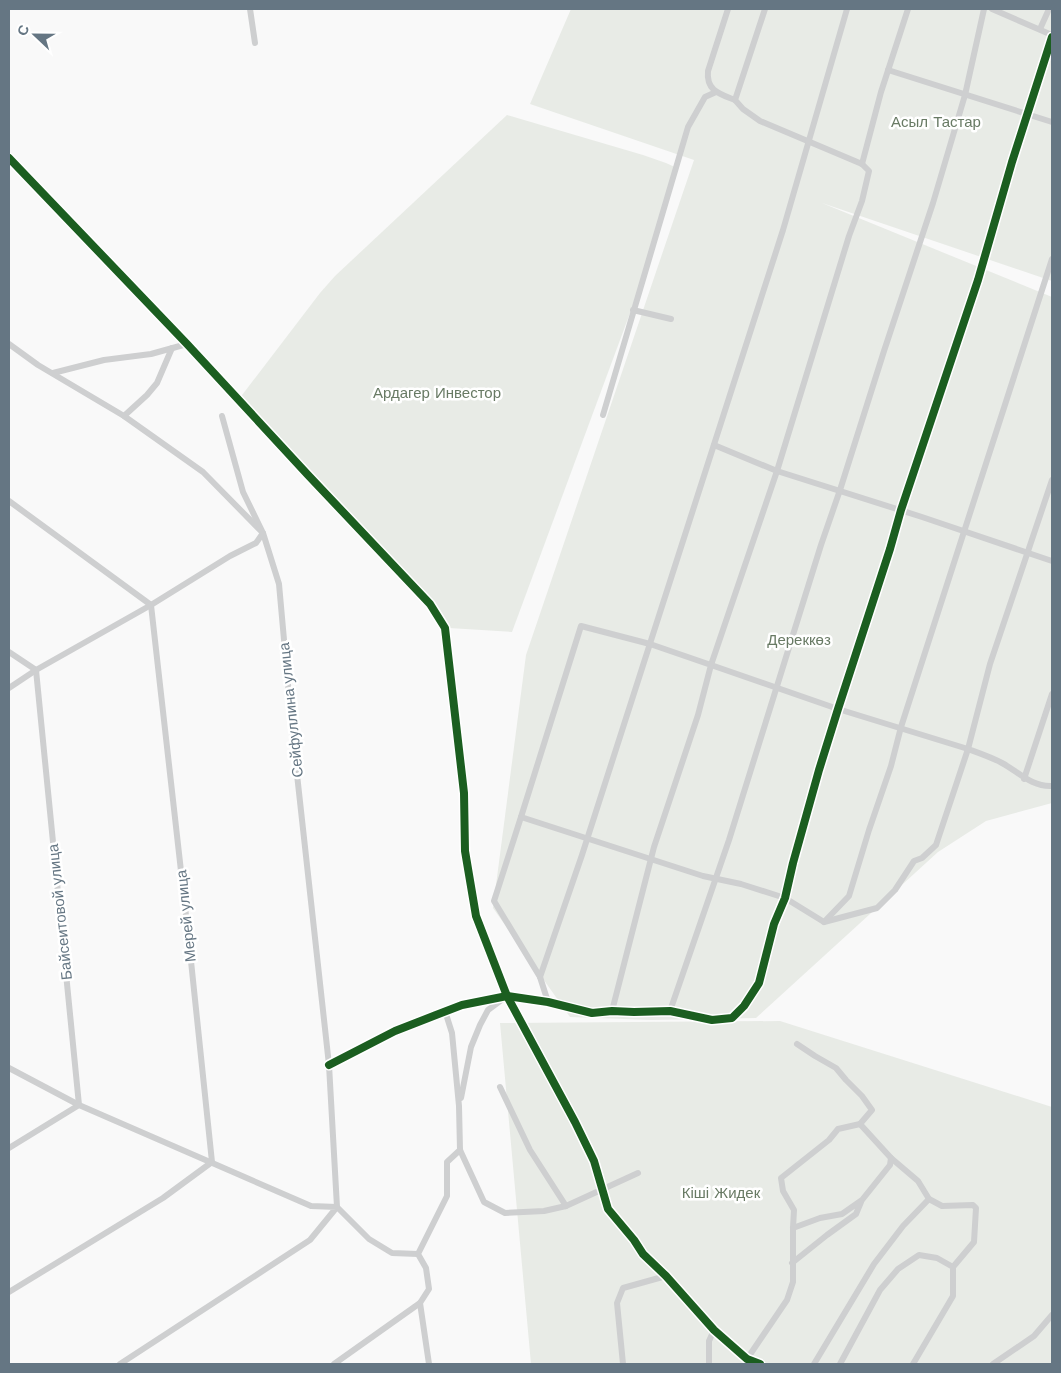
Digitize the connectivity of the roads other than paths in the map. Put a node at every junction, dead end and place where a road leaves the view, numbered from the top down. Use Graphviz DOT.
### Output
graph roads {
  1 [pos="250,9"];
  2 [pos="728,9"];
  3 [pos="765,9"];
  4 [pos="847,9"];
  5 [pos="908,9"];
  6 [pos="984,9"];
  7 [pos="992,9"];
  8 [pos="1049,9"];
  9 [pos="1040,29"];
  10 [pos="1052,36"];
  11 [pos="255,43"];
  12 [pos="888,70"];
  13 [pos="716,92"];
  14 [pos="965,95"];
  15 [pos="735,100"];
  16 [pos="1028,114"];
  17 [pos="1052,122"];
  18 [pos="808,141"];
  19 [pos="9,158"];
  20 [pos="862,164"];
  21 [pos="1052,259"];
  22 [pos="633,310"];
  23 [pos="671,319"];
  24 [pos="9,344"];
  25 [pos="187,344"];
  26 [pos="172,348"];
  27 [pos="53,374"];
  28 [pos="603,415"];
  29 [pos="124,416"];
  30 [pos="222,416"];
  31 [pos="714,445"];
  32 [pos="777,471"];
  33 [pos="1052,480"];
  34 [pos="840,490"];
  35 [pos="9,501"];
  36 [pos="901,510"];
  37 [pos="964,531"];
  38 [pos="263,533"];
  39 [pos="1027,553"];
  40 [pos="1052,561"];
  41 [pos="151,605"];
  42 [pos="650,644"];
  43 [pos="9,652"];
  44 [pos="711,665"];
  45 [pos="36,670"];
  46 [pos="776,687"];
  47 [pos="9,688"];
  48 [pos="1052,694"];
  49 [pos="838,709"];
  50 [pos="901,727"];
  51 [pos="968,748"];
  52 [pos="1024,779"];
  53 [pos="1052,786"];
  54 [pos="521,817"];
  55 [pos="587,838"];
  56 [pos="651,859"];
  57 [pos="715,878"];
  58 [pos="785,898"];
  59 [pos="824,922"];
  60 [pos="540,977"];
  61 [pos="507,996"];
  62 [pos="548,1002"];
  63 [pos="612,1010"];
  64 [pos="670,1011"];
  65 [pos="445,1012"];
  66 [pos="797,1044"];
  67 [pos="329,1065"];
  68 [pos="9,1068"];
  69 [pos="500,1087"];
  70 [pos="79,1105"];
  71 [pos="459,1106"];
  72 [pos="860,1124"];
  73 [pos="9,1148"];
  74 [pos="460,1150"];
  75 [pos="892,1158"];
  76 [pos="212,1162"];
  77 [pos="638,1173"];
  78 [pos="602,1189"];
  79 [pos="862,1200"];
  80 [pos="929,1200"];
  81 [pos="566,1206"];
  82 [pos="337,1207"];
  83 [pos="793,1228"];
  84 [pos="418,1254"];
  85 [pos="792,1263"];
  86 [pos="953,1267"];
  87 [pos="666,1276"];
  88 [pos="9,1292"];
  89 [pos="420,1303"];
  90 [pos="1052,1315"];
  91 [pos="714,1330"];
  92 [pos="748,1362"];
  93 [pos="120,1364"];
  94 [pos="334,1364"];
  95 [pos="429,1364"];
  96 [pos="623,1364"];
  97 [pos="709,1364"];
  98 [pos="760,1364"];
  99 [pos="814,1364"];
  100 [pos="840,1364"];
  101 [pos="913,1364"];
  102 [pos="993,1364"];
  1 -- 11 [label="street"];
  2 -- 13 [label="street"];
  3 -- 15 [label="street"];
  4 -- 18 [label="street"];
  5 -- 12 [label="street"];
  6 -- 14 [label="street"];
  7 -- 9 [label="street"];
  8 -- 9 [label="street"];
  9 -- 10 [label="street"];
  10 -- 16 [label="street"];
  12 -- 14 [label="street"];
  12 -- 20 [label="street"];
  13 -- 15 [label="street"];
  13 -- 22 [label="street"];
  14 -- 16 [label="street"];
  14 -- 34 [label="street"];
  15 -- 18 [label="street"];
  16 -- 17 [label="street"];
  16 -- 36 [label="street"];
  18 -- 20 [label="street"];
  18 -- 31 [label="street"];
  19 -- 25 [label="street"];
  20 -- 32 [label="street"];
  21 -- 37 [label="street"];
  22 -- 23 [label="street"];
  22 -- 28 [label="street"];
  24 -- 27 [label="street, Сейфуллина улица"];
  25 -- 26 [label="street"];
  25 -- 61 [label="street"];
  26 -- 27 [label="street"];
  26 -- 29 [label="street"];
  27 -- 29 [label="street, Сейфуллина улица"];
  29 -- 38 [label="street, Сейфуллина улица"];
  30 -- 38 [label="street"];
  31 -- 32 [label="street"];
  31 -- 42 [label="street"];
  32 -- 34 [label="street"];
  32 -- 44 [label="street"];
  33 -- 39 [label="street"];
  34 -- 36 [label="street"];
  34 -- 46 [label="street"];
  35 -- 41 [label="street"];
  36 -- 37 [label="street"];
  36 -- 49 [label="street"];
  37 -- 39 [label="street"];
  37 -- 50 [label="street"];
  38 -- 41 [label="street"];
  38 -- 67 [label="street, Сейфуллина улица"];
  39 -- 40 [label="street"];
  39 -- 51 [label="street"];
  41 -- 45 [label="street"];
  41 -- 76 [label="street, Мерей улица"];
  42 -- 44 [label="street"];
  42 -- 54 [label="street"];
  42 -- 55 [label="street"];
  43 -- 45 [label="street"];
  44 -- 46 [label="street"];
  44 -- 56 [label="street"];
  45 -- 47 [label="street"];
  45 -- 70 [label="street, Байсеитовой улица"];
  46 -- 49 [label="street"];
  46 -- 57 [label="street"];
  48 -- 52 [label="street"];
  49 -- 50 [label="street"];
  49 -- 58 [label="street"];
  50 -- 51 [label="street"];
  50 -- 59 [label="street"];
  51 -- 52 [label="street"];
  51 -- 59 [label="street"];
  52 -- 53 [label="street"];
  54 -- 55 [label="street"];
  54 -- 60 [label="street"];
  55 -- 56 [label="street"];
  55 -- 60 [label="street"];
  56 -- 57 [label="street"];
  56 -- 63 [label="street"];
  57 -- 58 [label="street"];
  57 -- 64 [label="street"];
  58 -- 59 [label="street"];
  58 -- 64 [label="street"];
  60 -- 62 [label="street"];
  61 -- 62 [label="street"];
  61 -- 65 [label="street"];
  61 -- 71 [label="street"];
  61 -- 78 [label="street"];
  62 -- 63 [label="street"];
  63 -- 64 [label="street"];
  65 -- 67 [label="street"];
  65 -- 71 [label="street"];
  66 -- 72 [label="street"];
  67 -- 82 [label="street, Сейфуллина улица"];
  68 -- 70 [label="street"];
  69 -- 81 [label="street"];
  70 -- 73 [label="street"];
  70 -- 76 [label="street"];
  71 -- 74 [label="street"];
  72 -- 75 [label="street"];
  72 -- 83 [label="street"];
  74 -- 81 [label="street"];
  74 -- 84 [label="street"];
  75 -- 79 [label="street"];
  75 -- 80 [label="street"];
  76 -- 82 [label="street"];
  76 -- 88 [label="street"];
  77 -- 78 [label="street"];
  78 -- 81 [label="street"];
  78 -- 87 [label="street"];
  79 -- 83 [label="street"];
  79 -- 85 [label="street"];
  80 -- 86 [label="street"];
  80 -- 99 [label="street"];
  82 -- 84 [label="street"];
  82 -- 93 [label="street"];
  83 -- 85 [label="street"];
  84 -- 89 [label="street"];
  85 -- 92 [label="street"];
  86 -- 100 [label="street"];
  86 -- 101 [label="street"];
  87 -- 91 [label="street"];
  87 -- 96 [label="street"];
  89 -- 94 [label="street"];
  89 -- 95 [label="street"];
  90 -- 102 [label="street"];
  91 -- 92 [label="street"];
  91 -- 97 [label="street"];
  92 -- 98 [label="street"];
}
